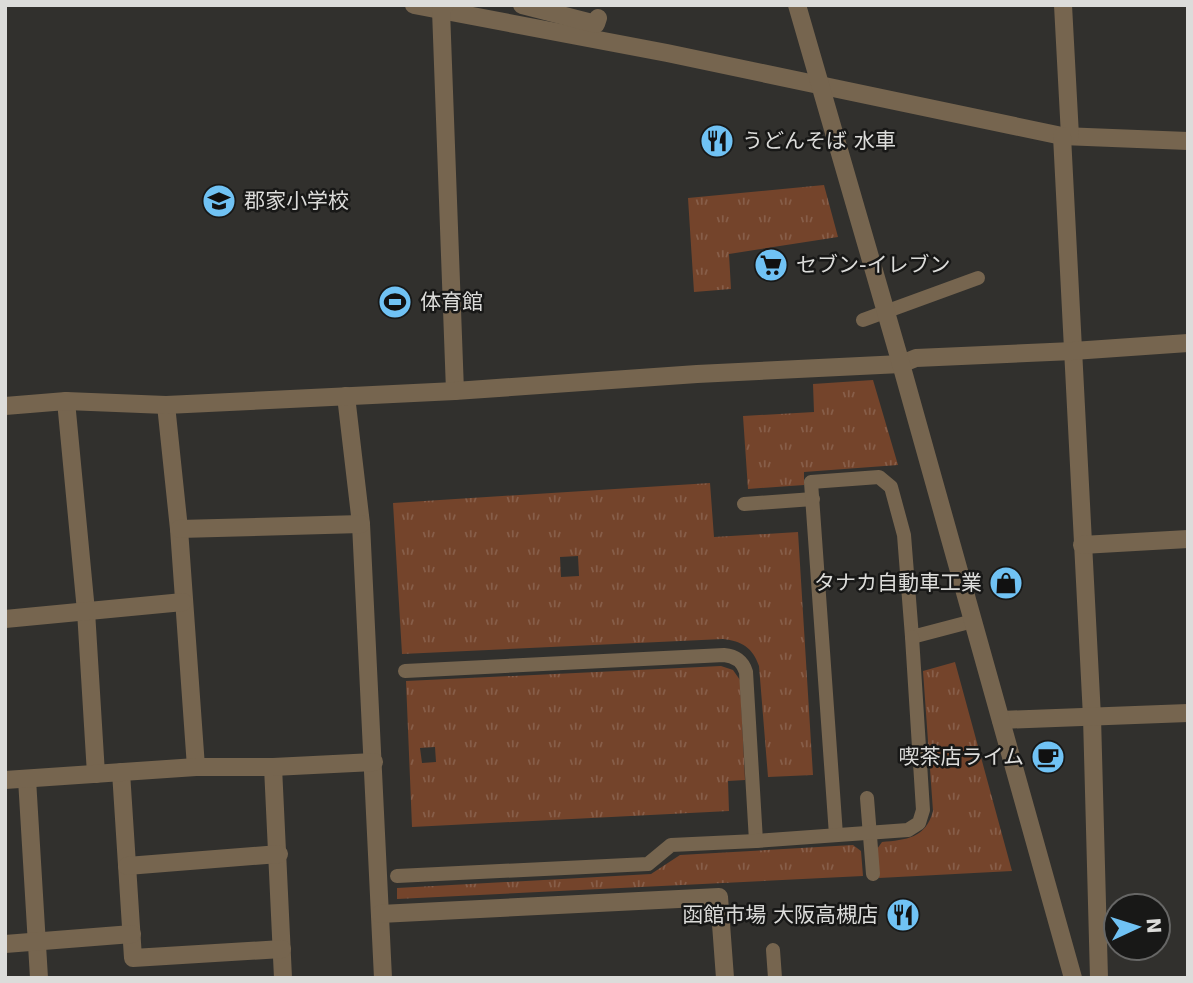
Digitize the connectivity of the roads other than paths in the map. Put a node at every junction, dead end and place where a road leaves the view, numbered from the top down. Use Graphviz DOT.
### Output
graph roads {
  1 [pos="414,5"];
  2 [pos="522,5"];
  3 [pos="797,5"];
  4 [pos="1063,5"];
  5 [pos="443,8"];
  6 [pos="598,18"];
  7 [pos="820,86"];
  8 [pos="1066,136"];
  9 [pos="1188,141"];
  10 [pos="978,278"];
  11 [pos="885,311"];
  12 [pos="863,320"];
  13 [pos="1188,343"];
  14 [pos="1073,351"];
  15 [pos="901,364"];
  16 [pos="455,391"];
  17 [pos="346,396"];
  18 [pos="66,401"];
  19 [pos="166,405"];
  20 [pos="5,406"];
  21 [pos="813,499"];
  22 [pos="744,504"];
  23 [pos="361,524"];
  24 [pos="179,529"];
  25 [pos="1188,539"];
  26 [pos="1082,545"];
  27 [pos="183,602"];
  28 [pos="86,611"];
  29 [pos="5,619"];
  30 [pos="973,621"];
  31 [pos="912,637"];
  32 [pos="405,671"];
  33 [pos="1188,713"];
  34 [pos="1092,717"];
  35 [pos="1001,720"];
  36 [pos="374,762"];
  37 [pos="195,766"];
  38 [pos="273,767"];
  39 [pos="121,772"];
  40 [pos="96,774"];
  41 [pos="27,779"];
  42 [pos="5,780"];
  43 [pos="867,798"];
  44 [pos="870,833"];
  45 [pos="836,835"];
  46 [pos="756,841"];
  47 [pos="279,854"];
  48 [pos="127,866"];
  49 [pos="873,874"];
  50 [pos="397,876"];
  51 [pos="380,914"];
  52 [pos="132,934"];
  53 [pos="38,943"];
  54 [pos="5,944"];
  55 [pos="282,949"];
  56 [pos="773,950"];
  57 [pos="39,978"];
  58 [pos="283,978"];
  59 [pos="383,978"];
  60 [pos="724,978"];
  61 [pos="775,978"];
  62 [pos="1073,978"];
  63 [pos="1099,978"];
  1 -- 5 [label="street"];
  2 -- 6 [label="street"];
  3 -- 7 [label="street"];
  4 -- 8 [label="street"];
  5 -- 7 [label="street"];
  5 -- 16 [label="street"];
  7 -- 8 [label="street"];
  7 -- 11 [label="street"];
  8 -- 9 [label="street"];
  8 -- 14 [label="street"];
  10 -- 11 [label="lane"];
  11 -- 12 [label="lane"];
  11 -- 15 [label="street"];
  13 -- 14 [label="street"];
  14 -- 15 [label="street"];
  14 -- 26 [label="street"];
  15 -- 16 [label="street"];
  15 -- 30 [label="street"];
  16 -- 17 [label="street"];
  17 -- 19 [label="street"];
  17 -- 23 [label="street"];
  18 -- 19 [label="street"];
  18 -- 20 [label="street"];
  18 -- 28 [label="street"];
  19 -- 24 [label="street"];
  21 -- 22 [label="lane"];
  21 -- 31 [label="lane"];
  21 -- 45 [label="lane"];
  23 -- 24 [label="street"];
  23 -- 36 [label="street"];
  24 -- 27 [label="street"];
  25 -- 26 [label="street"];
  26 -- 34 [label="street"];
  27 -- 28 [label="street"];
  27 -- 37 [label="street"];
  28 -- 29 [label="street"];
  28 -- 40 [label="street"];
  30 -- 31 [label="lane"];
  30 -- 35 [label="street"];
  31 -- 44 [label="lane"];
  32 -- 46 [label="lane"];
  33 -- 34 [label="street"];
  34 -- 35 [label="street"];
  34 -- 63 [label="street"];
  35 -- 62 [label="street"];
  36 -- 38 [label="street"];
  36 -- 51 [label="street"];
  37 -- 38 [label="street"];
  37 -- 39 [label="street"];
  38 -- 47 [label="street"];
  39 -- 40 [label="street"];
  39 -- 48 [label="street"];
  40 -- 41 [label="street"];
  41 -- 42 [label="street"];
  41 -- 53 [label="street"];
  43 -- 44 [label="lane"];
  44 -- 45 [label="lane"];
  44 -- 49 [label="lane"];
  45 -- 46 [label="lane"];
  46 -- 50 [label="lane"];
  47 -- 48 [label="street"];
  47 -- 55 [label="street"];
  48 -- 52 [label="street"];
  51 -- 59 [label="street"];
  51 -- 60 [label="street"];
  52 -- 53 [label="street"];
  52 -- 55 [label="street"];
  53 -- 54 [label="street"];
  53 -- 57 [label="street"];
  55 -- 58 [label="street"];
  56 -- 61 [label="lane"];
}
